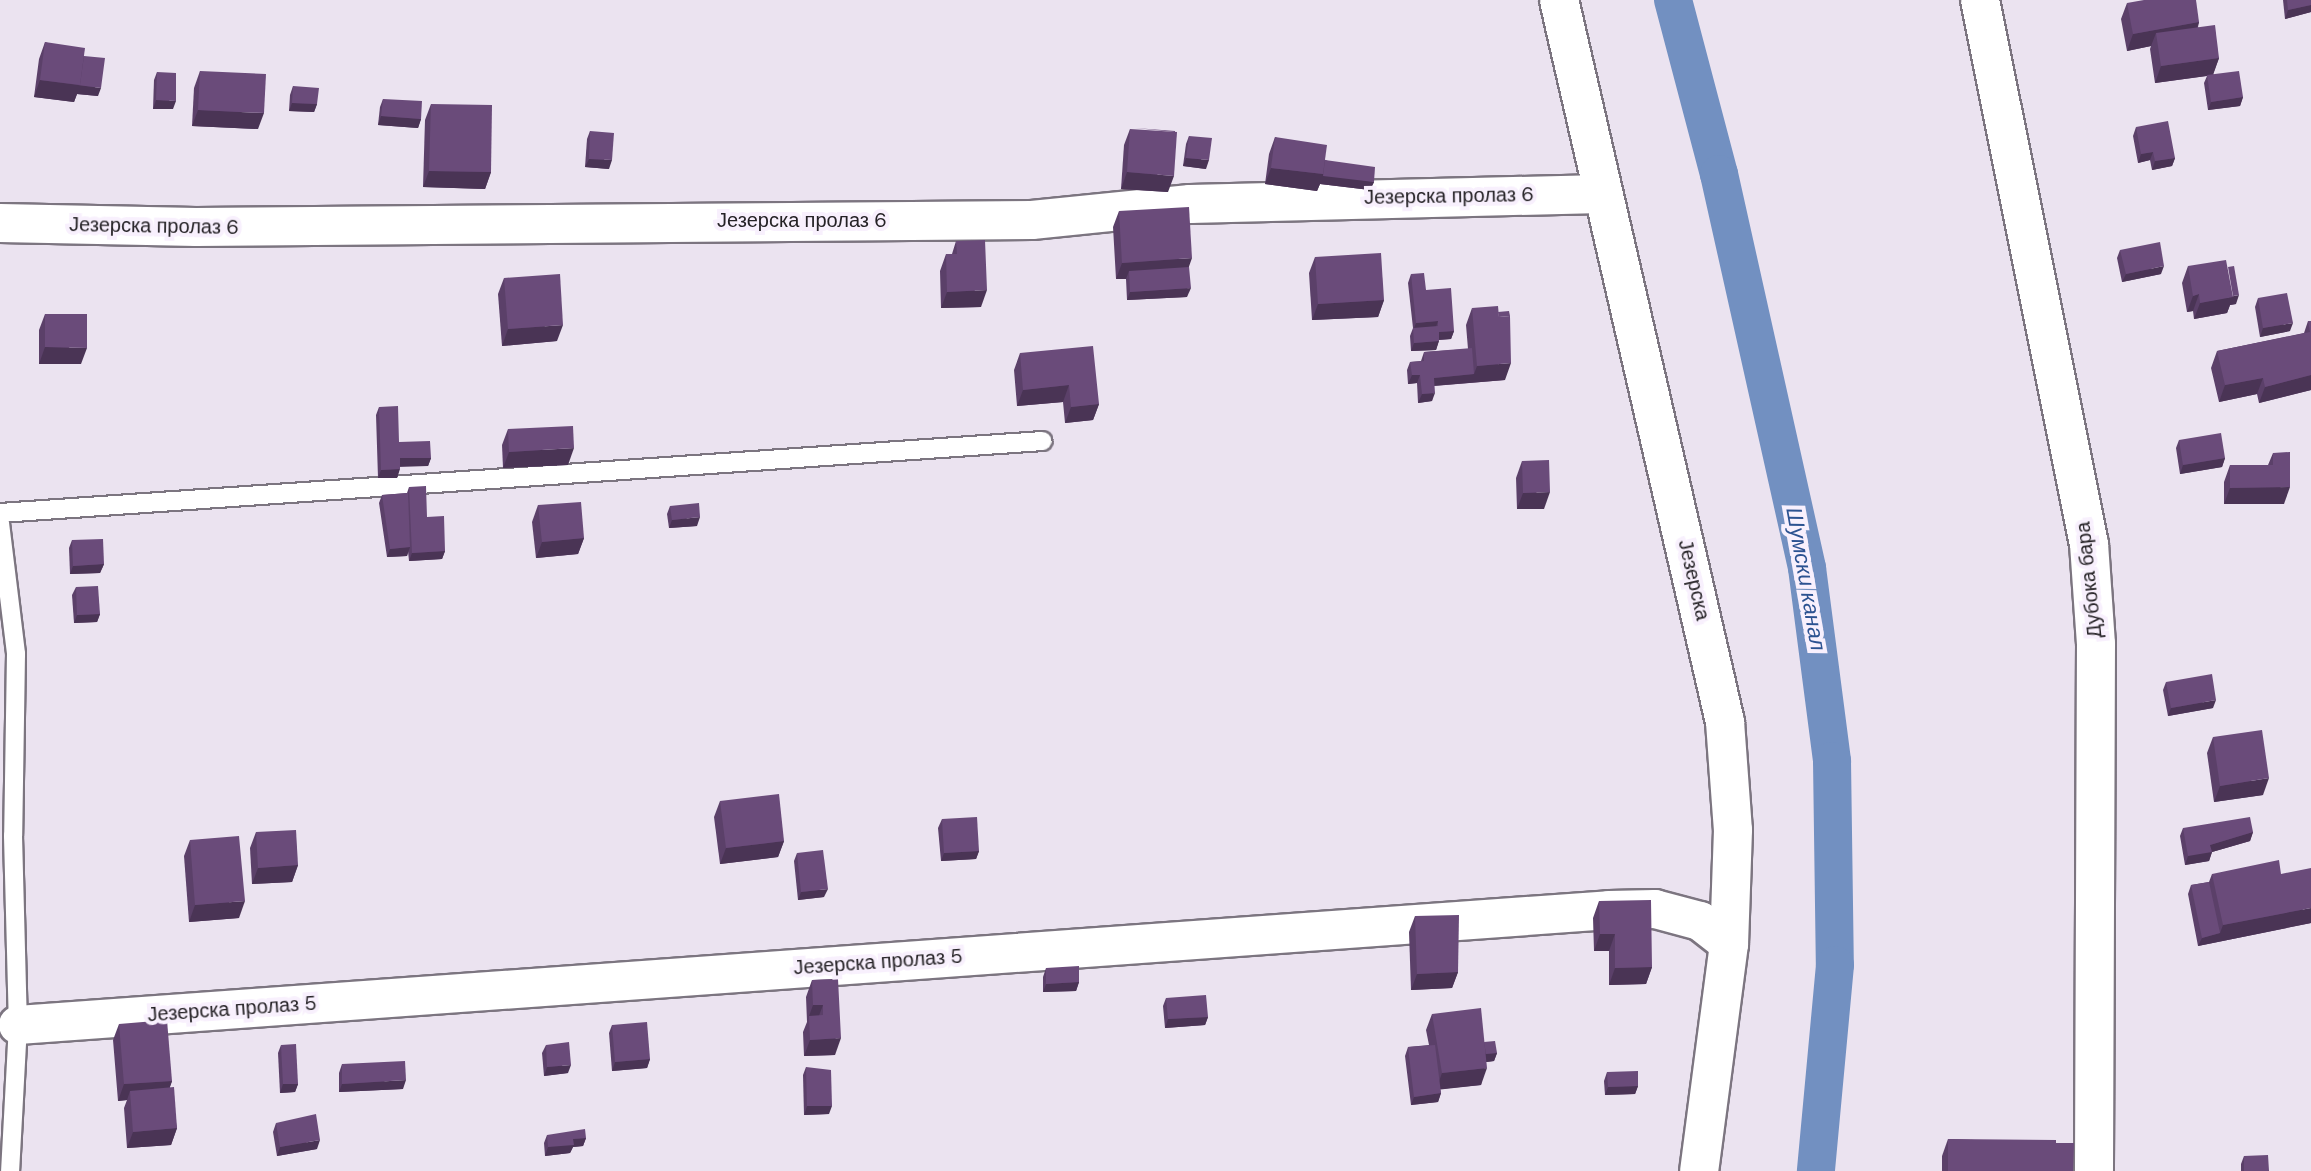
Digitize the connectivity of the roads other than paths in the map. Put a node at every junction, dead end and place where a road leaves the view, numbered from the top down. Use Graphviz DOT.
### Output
graph roads {
  1 [pos="1559,0"];
  2 [pos="1980,0"];
  3 [pos="1602,194"];
  4 [pos="0,223"];
  5 [pos="1043,441"];
  6 [pos="0,513"];
  7 [pos="0,523"];
  8 [pos="1729,944"];
  9 [pos="18,1025"];
  10 [pos="10,1171"];
  11 [pos="1699,1171"];
  12 [pos="2094,1171"];
  1 -- 3 [label="street, Језерска"];
  2 -- 12 [label="street, Дубока бара"];
  3 -- 4 [label="street, Језерска пролаз 6"];
  3 -- 8 [label="street, Језерска"];
  5 -- 6 [label="lane"];
  7 -- 9 [label="lane"];
  8 -- 9 [label="street, Језерска пролаз 5"];
  8 -- 11 [label="street, Језерска"];
  9 -- 10 [label="lane"];
}
